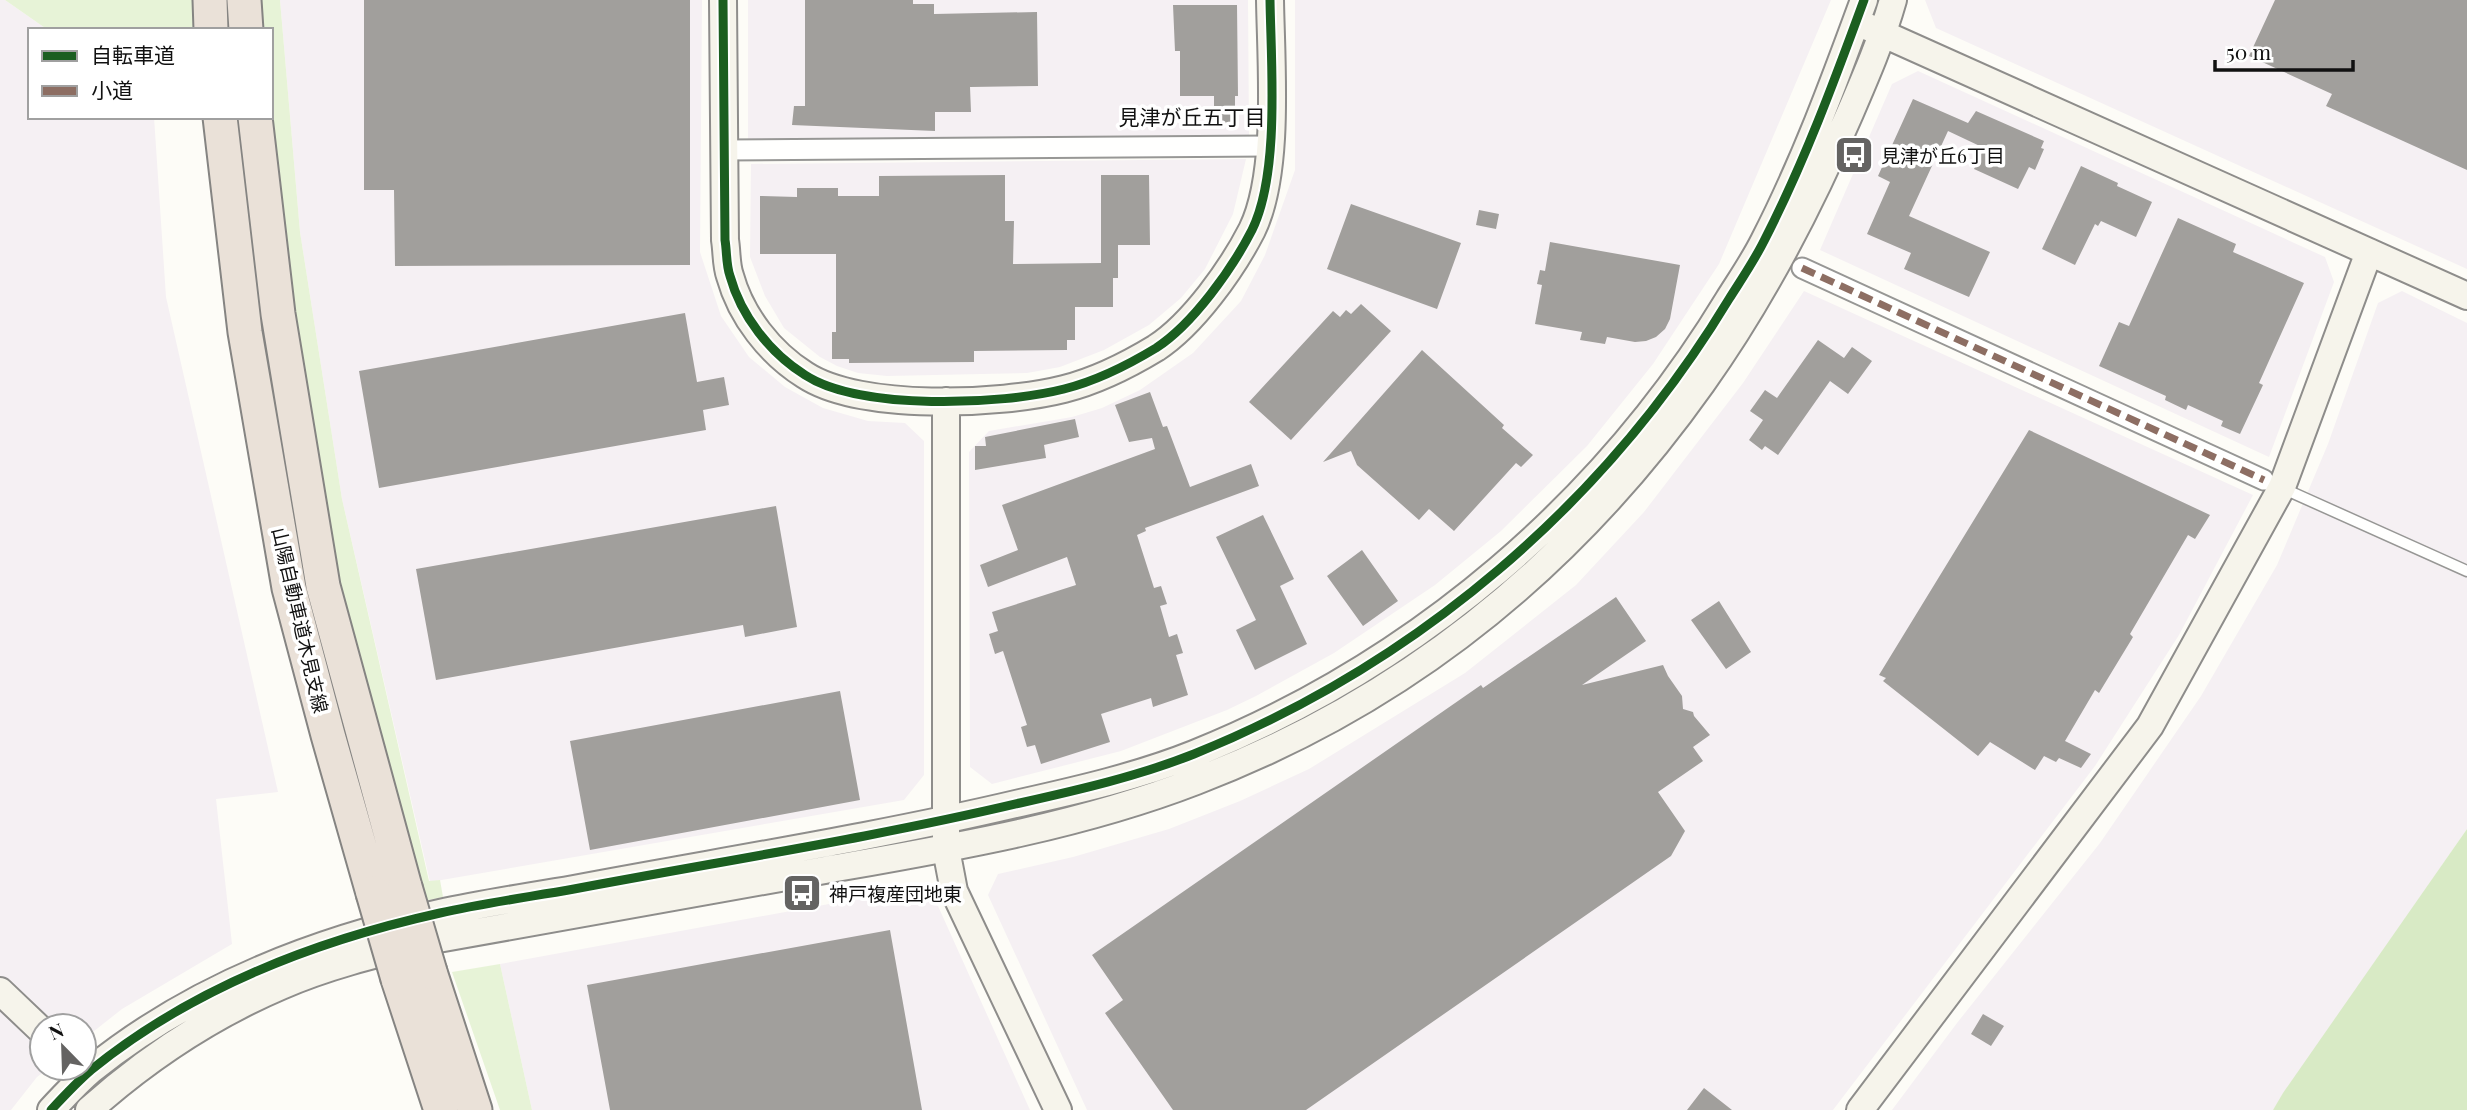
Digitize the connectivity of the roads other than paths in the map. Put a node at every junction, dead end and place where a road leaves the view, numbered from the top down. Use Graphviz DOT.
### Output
graph roads {
  1 [pos="210,0"];
  2 [pos="244,0"];
  3 [pos="723,0"];
  4 [pos="1270,0"];
  5 [pos="1893,0"];
  6 [pos="1860,11"];
  7 [pos="211,28"];
  8 [pos="246,28"];
  9 [pos="1884,34"];
  10 [pos="220,119"];
  11 [pos="256,119"];
  12 [pos="1269,146"];
  13 [pos="725,150"];
  14 [pos="2369,252"];
  15 [pos="1802,268"];
  16 [pos="2467,296"];
  17 [pos="946,401"];
  18 [pos="2273,484"];
  19 [pos="2467,571"];
  20 [pos="947,820"];
  21 [pos="946,849"];
  22 [pos="389,890"];
  23 [pos="0,991"];
  24 [pos="28,1018"];
  25 [pos="98,1061"];
  26 [pos="75,1082"];
  27 [pos="51,1110"];
  28 [pos="89,1110"];
  29 [pos="441,1110"];
  30 [pos="475,1110"];
  31 [pos="1058,1110"];
  32 [pos="1860,1110"];
  1 -- 7 [label="highway"];
  2 -- 8 [label="highway"];
  3 -- 13 [label="street"];
  4 -- 12 [label="street"];
  5 -- 9 [label="street"];
  6 -- 9 [label="street"];
  6 -- 20 [label="street"];
  9 -- 14 [label="street"];
  9 -- 21 [label="street"];
  10 -- 22 [label="highway, 山陽自動車道木見支線"];
  11 -- 22 [label="highway, 山陽自動車道木見支線"];
  12 -- 13 [label="street"];
  12 -- 17 [label="street"];
  13 -- 17 [label="street"];
  14 -- 16 [label="street"];
  14 -- 18 [label="street"];
  15 -- 18 [label="street"];
  17 -- 20 [label="street"];
  18 -- 19 [label="lane"];
  18 -- 32 [label="street"];
  20 -- 21 [label="street"];
  20 -- 25 [label="street"];
  21 -- 28 [label="street"];
  21 -- 31 [label="street"];
  22 -- 29 [label="highway, 山陽自動車道木見支線, bridge"];
  22 -- 30 [label="highway, 山陽自動車道木見支線, bridge"];
  23 -- 24 [label="street"];
  26 -- 27 [label="street"];
}
